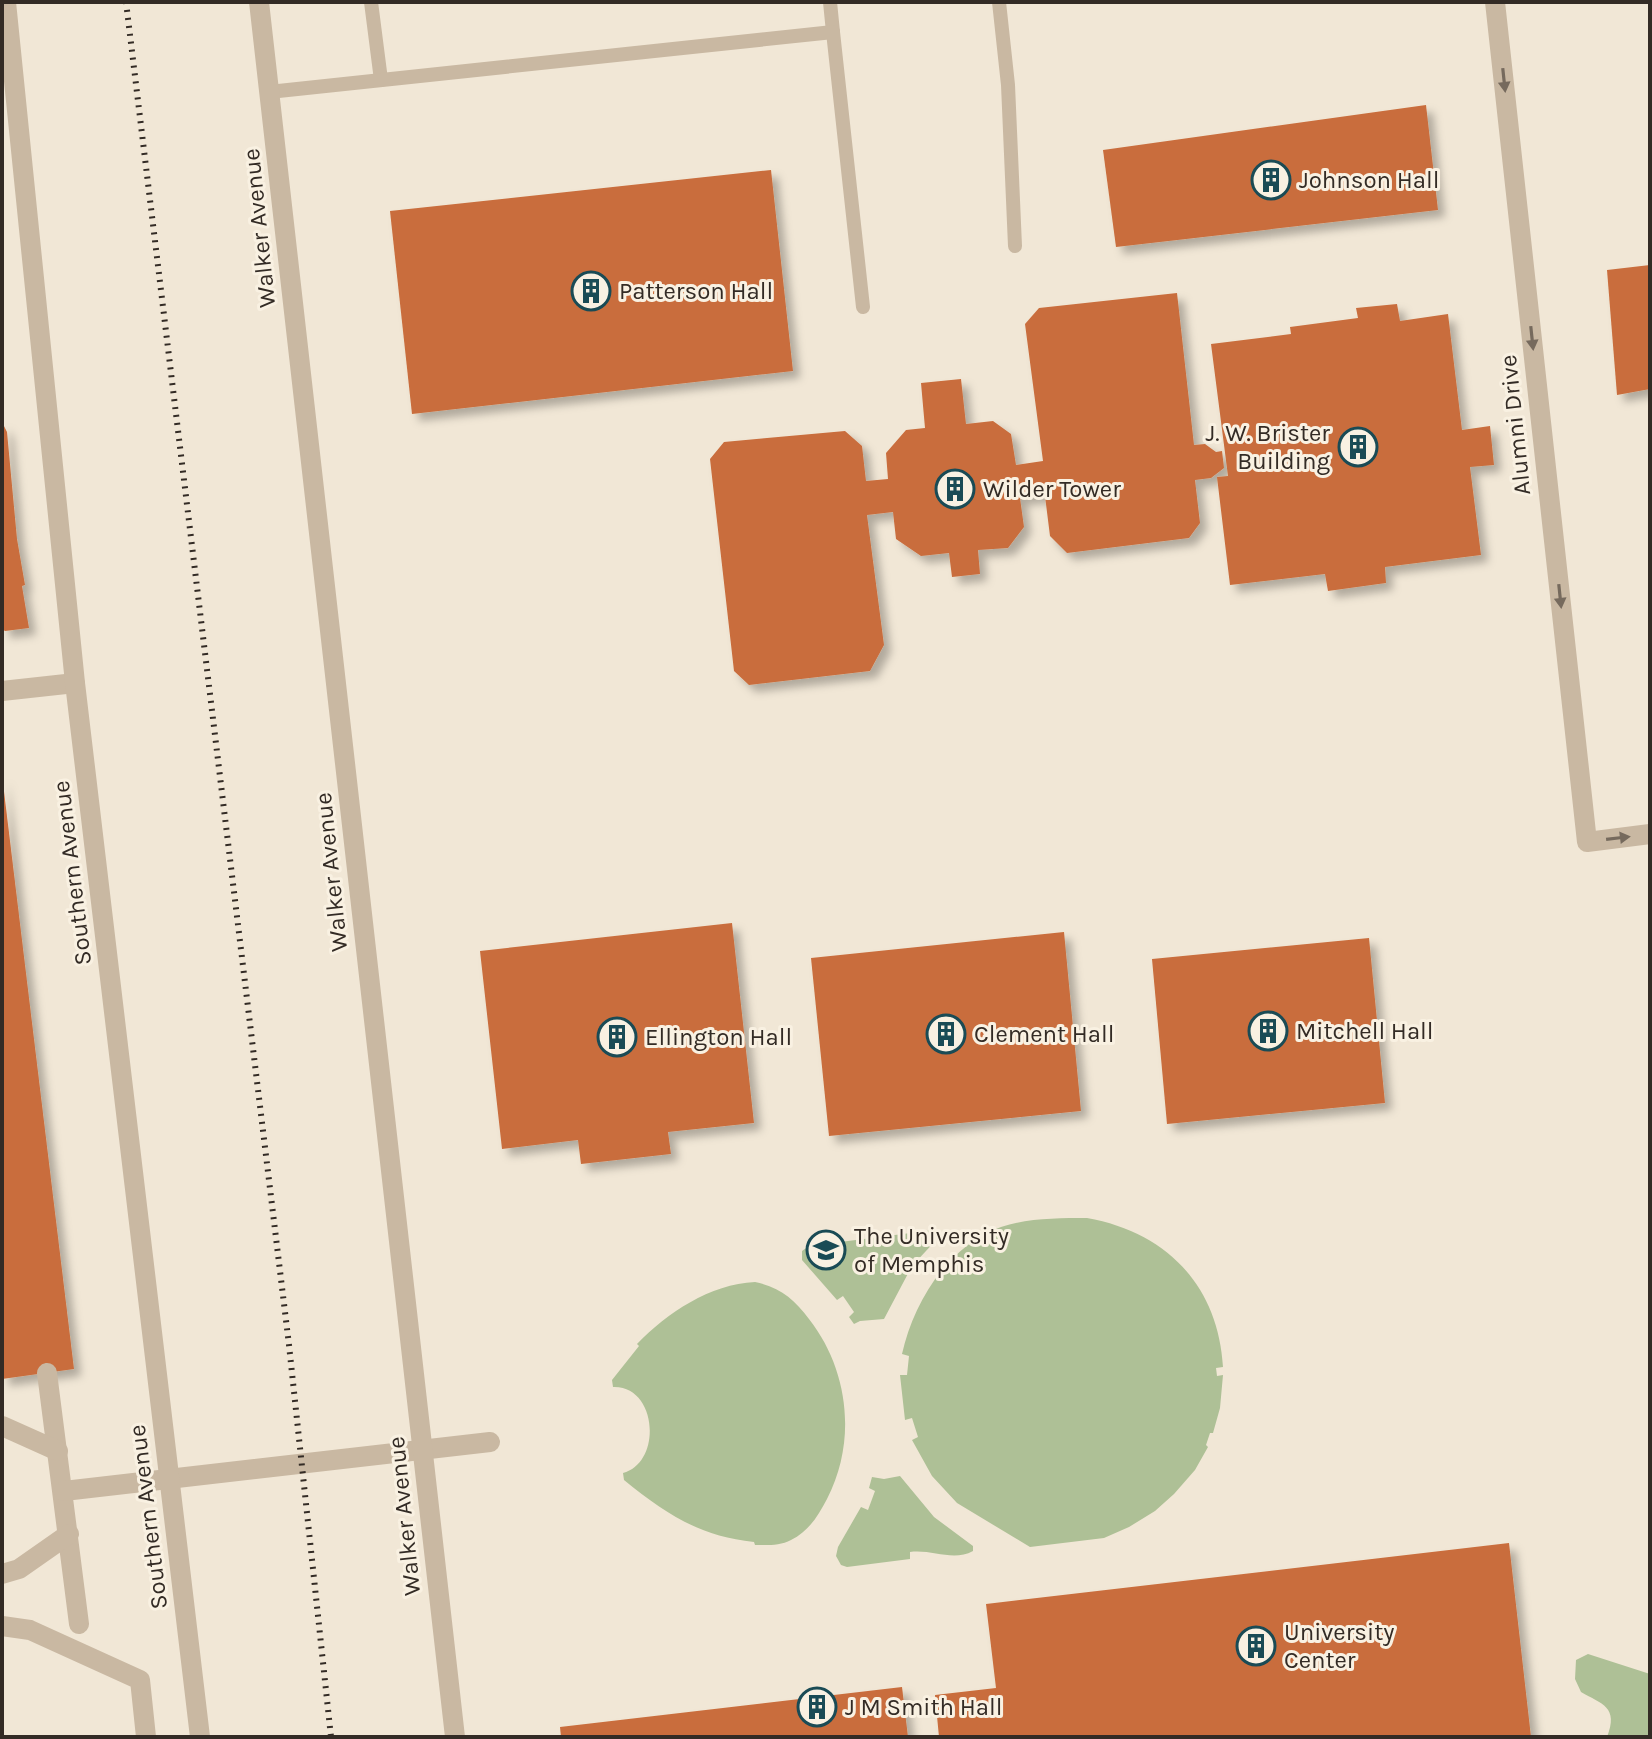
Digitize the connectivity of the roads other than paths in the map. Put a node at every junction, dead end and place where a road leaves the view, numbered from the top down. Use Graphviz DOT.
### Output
graph roads {
  1 [pos="6,2"];
  2 [pos="259,2"];
  3 [pos="371,2"];
  4 [pos="830,2"];
  5 [pos="999,2"];
  6 [pos="1495,2"];
  7 [pos="833,32"];
  8 [pos="381,80"];
  9 [pos="269,92"];
  10 [pos="1015,246"];
  11 [pos="863,307"];
  12 [pos="75,683"];
  13 [pos="2,691"];
  14 [pos="1650,834"];
  15 [pos="47,1373"];
  16 [pos="2,1426"];
  17 [pos="490,1442"];
  18 [pos="58,1451"];
  19 [pos="64,1491"];
  20 [pos="69,1534"];
  21 [pos="2,1574"];
  22 [pos="79,1624"];
  23 [pos="2,1626"];
  24 [pos="146,1737"];
  25 [pos="200,1737"];
  26 [pos="455,1737"];
  1 -- 12 [label="street, Southern Avenue"];
  2 -- 9 [label="street, Walker Avenue"];
  3 -- 8 [label="lane"];
  4 -- 7 [label="lane"];
  5 -- 10 [label="lane"];
  6 -- 14 [label="street, Alumni Drive, one-way"];
  7 -- 8 [label="lane"];
  7 -- 11 [label="lane"];
  8 -- 9 [label="lane"];
  9 -- 26 [label="street, Walker Avenue"];
  12 -- 13 [label="street"];
  12 -- 25 [label="street, Southern Avenue"];
  15 -- 18 [label="street"];
  16 -- 18 [label="street"];
  17 -- 19 [label="street"];
  18 -- 19 [label="street"];
  19 -- 20 [label="street"];
  20 -- 21 [label="street"];
  20 -- 22 [label="street"];
  23 -- 24 [label="street"];
}
